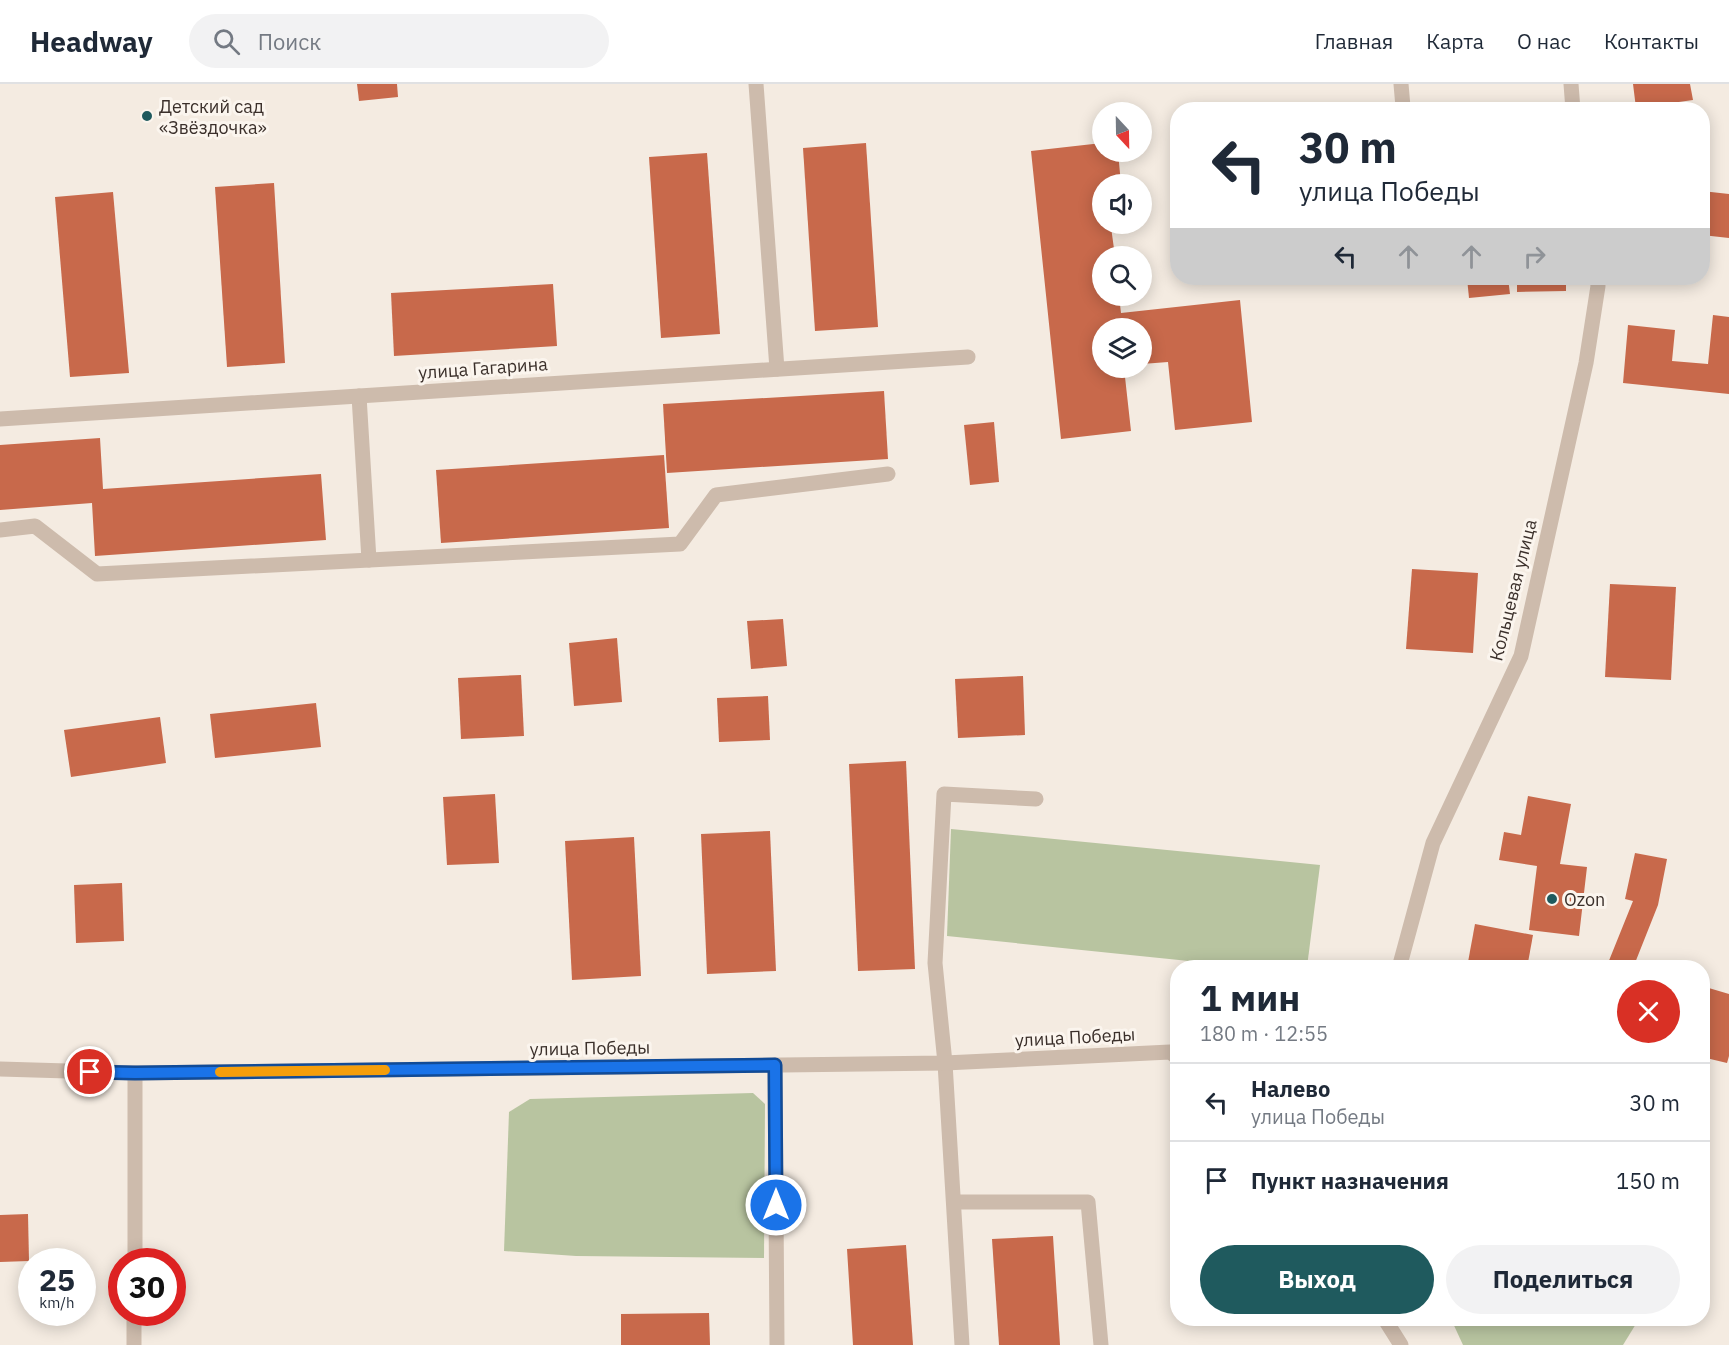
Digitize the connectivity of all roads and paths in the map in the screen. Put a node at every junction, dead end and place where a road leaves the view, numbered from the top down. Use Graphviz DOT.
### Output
graph roads {
  1 [pos="756,84"];
  2 [pos="1401,84"];
  3 [pos="1571,84"];
  4 [pos="1403,102"];
  5 [pos="1573,102"];
  6 [pos="1598,285"];
  7 [pos="968,357"];
  8 [pos="777,369"];
  9 [pos="359,396"];
  10 [pos="0,419"];
  11 [pos="888,474"];
  12 [pos="0,530"];
  13 [pos="369,560"];
  14 [pos="1035,799"];
  15 [pos="1401,960"];
  16 [pos="1170,1052"];
  17 [pos="945,1063"];
  18 [pos="775,1065"];
  19 [pos="0,1069"];
  20 [pos="135,1073"];
  21 [pos="954,1202"];
  22 [pos="135,1248"];
  23 [pos="134,1326"];
  24 [pos="1389,1326"];
  25 [pos="134,1345"];
  26 [pos="777,1345"];
  27 [pos="962,1345"];
  28 [pos="1101,1345"];
  29 [pos="1401,1345"];
  1 -- 8 [label="street"];
  2 -- 4 [label="street"];
  3 -- 5 [label="street"];
  6 -- 15 [label="street, Кольцевая улица"];
  7 -- 8 [label="street, улица Гагарина"];
  8 -- 9 [label="street, улица Гагарина"];
  9 -- 10 [label="street, улица Гагарина"];
  9 -- 13 [label="street"];
  11 -- 13 [label="street"];
  12 -- 13 [label="street"];
  14 -- 17 [label="street"];
  16 -- 17 [label="street, улица Победы"];
  17 -- 18 [label="street, улица Победы"];
  17 -- 21 [label="street"];
  18 -- 20 [label="street, улица Победы"];
  18 -- 26 [label="street"];
  19 -- 20 [label="street, улица Победы"];
  20 -- 22 [label="street"];
  21 -- 27 [label="street"];
  21 -- 28 [label="street"];
  23 -- 25 [label="street"];
  24 -- 29 [label="street"];
}
